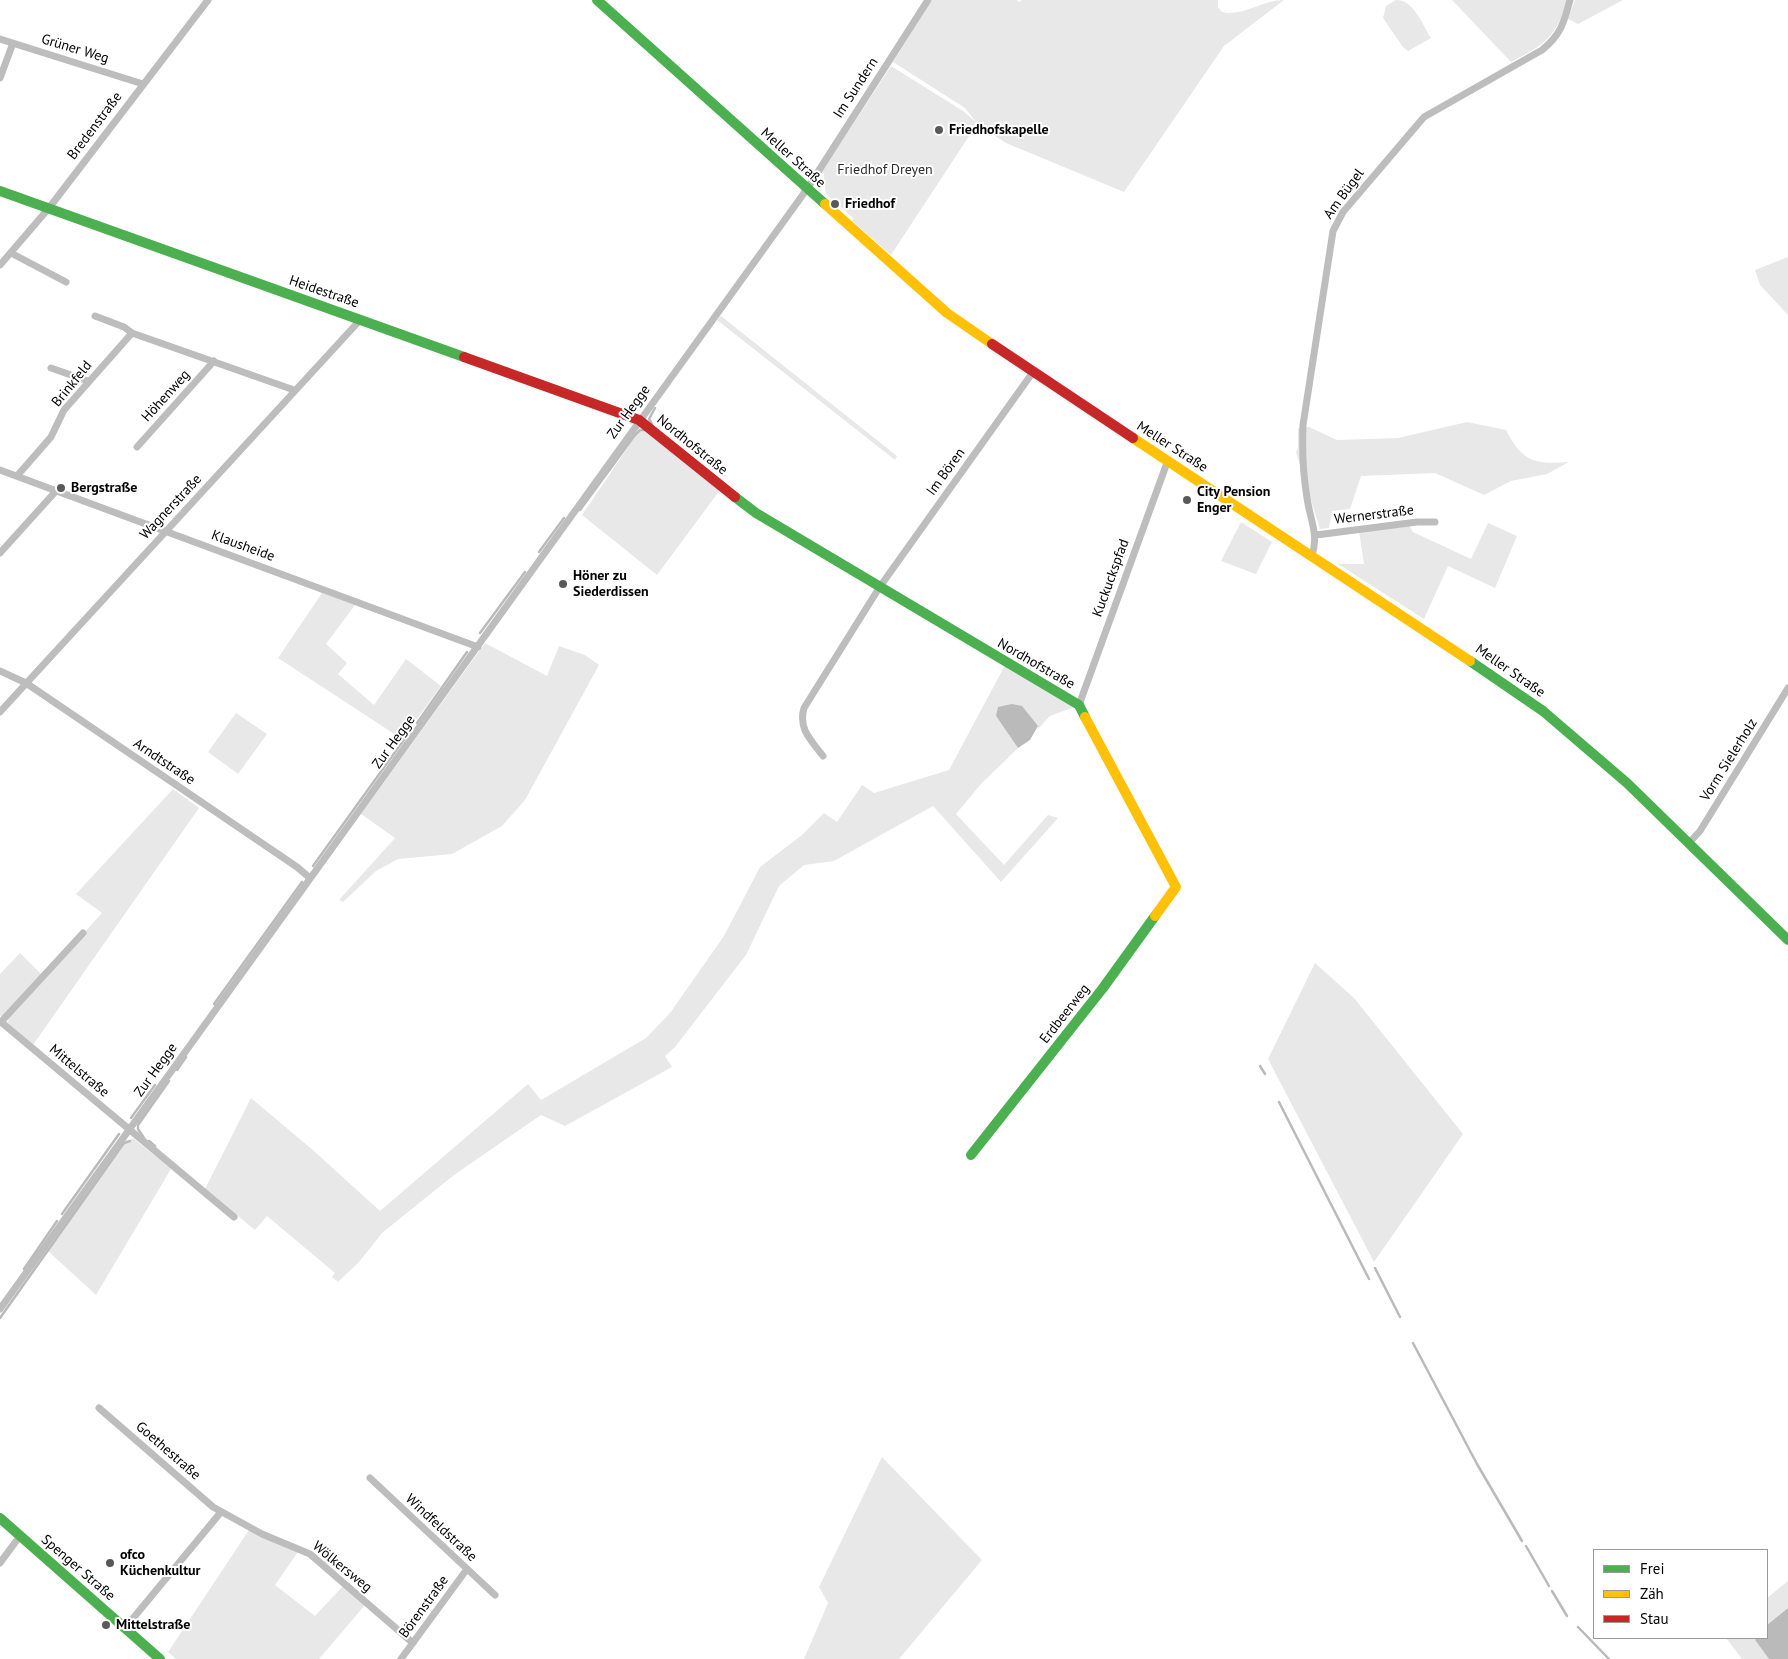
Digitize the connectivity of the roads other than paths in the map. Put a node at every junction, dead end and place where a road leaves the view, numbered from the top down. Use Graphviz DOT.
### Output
graph roads {
  1 [pos="208,0"];
  2 [pos="597,0"];
  3 [pos="928,0"];
  4 [pos="1570,0"];
  5 [pos="0,39"];
  6 [pos="13,43"];
  7 [pos="0,78"];
  8 [pos="143,84"];
  9 [pos="806,189"];
  10 [pos="0,191"];
  11 [pos="49,208"];
  12 [pos="11,253"];
  13 [pos="0,265"];
  14 [pos="66,282"];
  15 [pos="95,316"];
  16 [pos="361,319"];
  17 [pos="132,333"];
  18 [pos="214,361"];
  19 [pos="51,368"];
  20 [pos="1034,372"];
  21 [pos="88,381"];
  22 [pos="294,390"];
  23 [pos="639,420"];
  24 [pos="137,447"];
  25 [pos="1168,460"];
  26 [pos="0,470"];
  27 [pos="16,476"];
  28 [pos="56,491"];
  29 [pos="1435,522"];
  30 [pos="166,531"];
  31 [pos="1316,535"];
  32 [pos="0,553"];
  33 [pos="1312,555"];
  34 [pos="879,588"];
  35 [pos="478,647"];
  36 [pos="0,671"];
  37 [pos="26,683"];
  38 [pos="1788,688"];
  39 [pos="1079,704"];
  40 [pos="0,712"];
  41 [pos="823,756"];
  42 [pos="1689,843"];
  43 [pos="310,878"];
  44 [pos="1176,887"];
  45 [pos="83,933"];
  46 [pos="1788,940"];
  47 [pos="129,1129"];
  48 [pos="971,1155"];
  49 [pos="234,1217"];
  50 [pos="0,1309"];
  51 [pos="99,1408"];
  52 [pos="370,1478"];
  53 [pos="221,1512"];
  54 [pos="0,1518"];
  55 [pos="20,1536"];
  56 [pos="0,1563"];
  57 [pos="467,1569"];
  58 [pos="495,1595"];
  59 [pos="125,1628"];
  60 [pos="412,1643"];
  61 [pos="160,1659"];
  62 [pos="401,1659"];
  1 -- 8 [label="street, Bredenstraße"];
  2 -- 9 [label="street, Meller Straße"];
  3 -- 9 [label="street, Im Sundern"];
  4 -- 31 [label="street, Am Bügel"];
  5 -- 6 [label="street, Grüner Weg"];
  6 -- 7 [label="street"];
  6 -- 8 [label="street, Grüner Weg"];
  8 -- 11 [label="street, Bredenstraße"];
  9 -- 20 [label="street, Meller Straße"];
  9 -- 23 [label="street, Zur Hegge"];
  10 -- 11 [label="street, Heidestraße"];
  11 -- 12 [label="street, Bredenstraße"];
  11 -- 16 [label="street, Heidestraße"];
  12 -- 13 [label="street, Bredenstraße"];
  12 -- 14 [label="street"];
  15 -- 17 [label="street"];
  16 -- 22 [label="street, Wagnerstraße"];
  16 -- 23 [label="street, Heidestraße"];
  17 -- 18 [label="street"];
  17 -- 21 [label="street, Brinkfeld"];
  18 -- 22 [label="street"];
  18 -- 24 [label="street, Höhenweg"];
  19 -- 21 [label="street"];
  20 -- 25 [label="street, Meller Straße"];
  20 -- 34 [label="street, Im Bören"];
  21 -- 27 [label="street, Brinkfeld"];
  22 -- 30 [label="street, Wagnerstraße"];
  23 -- 34 [label="street, Nordhofstraße"];
  23 -- 35 [label="street, Zur Hegge"];
  25 -- 33 [label="street, Meller Straße"];
  25 -- 39 [label="street, Kuckuckspfad"];
  26 -- 27 [label="street, Klausheide"];
  27 -- 28 [label="street, Klausheide"];
  28 -- 30 [label="street, Klausheide"];
  28 -- 32 [label="street"];
  29 -- 31 [label="street, Wernerstraße"];
  30 -- 35 [label="street, Klausheide"];
  30 -- 37 [label="street, Wagnerstraße"];
  31 -- 33 [label="street, Am Bügel"];
  33 -- 42 [label="street, Meller Straße"];
  34 -- 39 [label="street, Nordhofstraße"];
  34 -- 41 [label="street"];
  35 -- 43 [label="street, Zur Hegge"];
  36 -- 37 [label="street, Arndtstraße"];
  37 -- 40 [label="street, Wagnerstraße"];
  37 -- 43 [label="street, Arndtstraße"];
  38 -- 42 [label="street, Vorm Sielerholz"];
  39 -- 44 [label="street, Nordhofstraße"];
  42 -- 46 [label="street, Meller Straße"];
  43 -- 47 [label="street, Zur Hegge"];
  44 -- 48 [label="street, Erdbeerweg"];
  45 -- 47 [label="street, Mittelstraße"];
  47 -- 49 [label="street, Mittelstraße"];
  47 -- 50 [label="street, Zur Hegge"];
  51 -- 53 [label="street, Goethestraße"];
  52 -- 57 [label="street, Windfeldstraße"];
  53 -- 59 [label="street"];
  53 -- 60 [label="street, Wölkersweg"];
  54 -- 55 [label="street, Spenger Straße"];
  55 -- 56 [label="street"];
  55 -- 59 [label="street, Spenger Straße"];
  57 -- 58 [label="street, Windfeldstraße"];
  57 -- 60 [label="street, Börenstraße"];
  59 -- 61 [label="street, Spenger Straße"];
  60 -- 62 [label="street, Börenstraße"];
}
